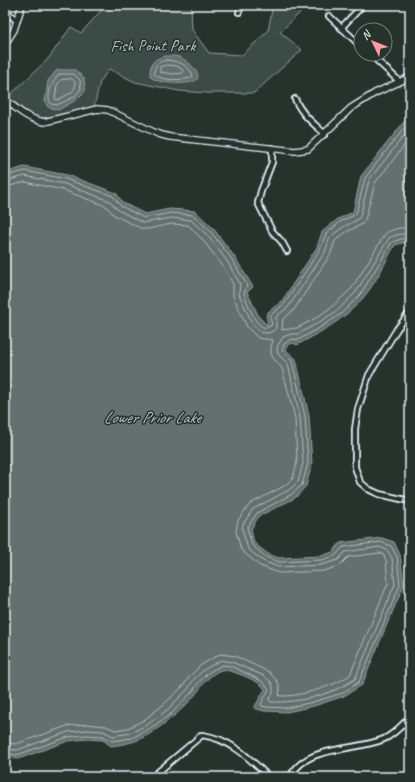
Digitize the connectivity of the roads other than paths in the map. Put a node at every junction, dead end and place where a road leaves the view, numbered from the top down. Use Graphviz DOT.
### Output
graph roads {
  1 [pos="22,5"];
  2 [pos="241,5"];
  3 [pos="363,5"];
  4 [pos="5,10"];
  5 [pos="239,12"];
  6 [pos="329,16"];
  7 [pos="17,21"];
  8 [pos="341,28"];
  9 [pos="353,39"];
  10 [pos="5,44"];
  11 [pos="379,62"];
  12 [pos="410,77"];
  13 [pos="399,81"];
  14 [pos="295,99"];
  15 [pos="5,100"];
  16 [pos="325,134"];
  17 [pos="272,148"];
  18 [pos="287,251"];
  19 [pos="410,312"];
  20 [pos="410,501"];
  21 [pos="410,717"];
  22 [pos="152,777"];
  23 [pos="269,777"];
  24 [pos="290,777"];
  1 -- 7 [label="street"];
  2 -- 5 [label="street"];
  3 -- 8 [label="street"];
  4 -- 7 [label="street"];
  6 -- 8 [label="street"];
  7 -- 10 [label="street"];
  8 -- 9 [label="street"];
  11 -- 13 [label="street"];
  12 -- 13 [label="street"];
  13 -- 16 [label="street"];
  14 -- 16 [label="street"];
  15 -- 17 [label="street"];
  16 -- 17 [label="street"];
  17 -- 18 [label="street"];
  19 -- 20 [label="street"];
  21 -- 24 [label="street"];
  22 -- 23 [label="street"];
}
